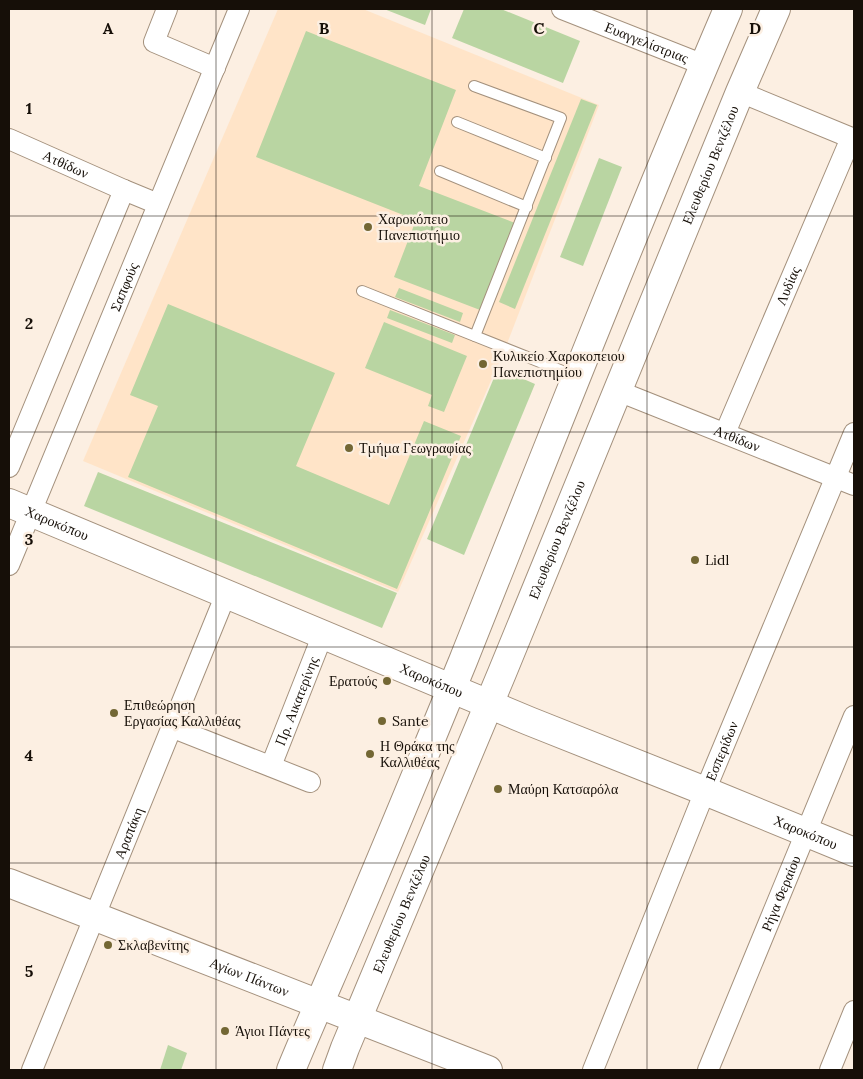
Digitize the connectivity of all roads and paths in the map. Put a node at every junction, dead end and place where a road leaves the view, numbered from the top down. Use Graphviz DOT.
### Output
graph roads {
  1 [pos="167,9"];
  2 [pos="239,9"];
  3 [pos="562,9"];
  4 [pos="728,9"];
  5 [pos="776,9"];
  6 [pos="591,14"];
  7 [pos="704,65"];
  8 [pos="214,68"];
  9 [pos="474,86"];
  10 [pos="740,92"];
  11 [pos="457,122"];
  12 [pos="853,138"];
  13 [pos="9,139"];
  14 [pos="546,158"];
  15 [pos="440,171"];
  16 [pos="124,190"];
  17 [pos="158,204"];
  18 [pos="527,207"];
  19 [pos="362,291"];
  20 [pos="476,336"];
  21 [pos="576,377"];
  22 [pos="618,391"];
  23 [pos="725,433"];
  24 [pos="854,433"];
  25 [pos="9,467"];
  26 [pos="835,478"];
  27 [pos="854,485"];
  28 [pos="20,508"];
  29 [pos="9,565"];
  30 [pos="226,594"];
  31 [pos="323,634"];
  32 [pos="451,688"];
  33 [pos="489,704"];
  34 [pos="854,716"];
  35 [pos="172,727"];
  36 [pos="271,766"];
  37 [pos="310,782"];
  38 [pos="705,791"];
  39 [pos="806,832"];
  40 [pos="854,852"];
  41 [pos="9,884"];
  42 [pos="94,917"];
  43 [pos="318,1004"];
  44 [pos="854,1011"];
  45 [pos="357,1018"];
  46 [pos="32,1070"];
  47 [pos="291,1070"];
  48 [pos="337,1070"];
  49 [pos="488,1070"];
  50 [pos="593,1070"];
  51 [pos="708,1070"];
  52 [pos="830,1070"];
  1 -- 8 [label="street"];
  2 -- 8 [label="street, Σαπφούς"];
  3 -- 6 [label="street, Ευαγγελίστριας"];
  4 -- 7 [label="main road"];
  5 -- 10 [label="main road, Ελευθερίου Βενιζέλου"];
  6 -- 7 [label="street, Ευαγγελίστριας"];
  7 -- 21 [label="main road"];
  8 -- 17 [label="street, Σαπφούς"];
  9 -- 14 [label="lane"];
  10 -- 12 [label="street"];
  10 -- 22 [label="main road, Ελευθερίου Βενιζέλου"];
  11 -- 14 [label="lane"];
  12 -- 23 [label="street, Λυδίας"];
  13 -- 16 [label="street, Ατθίδων"];
  14 -- 18 [label="lane"];
  15 -- 18 [label="lane"];
  16 -- 17 [label="street, Ατθίδων"];
  16 -- 25 [label="street"];
  17 -- 28 [label="street, Σαπφούς"];
  18 -- 20 [label="lane"];
  19 -- 20 [label="lane"];
  20 -- 21 [label="lane"];
  21 -- 32 [label="main road"];
  22 -- 23 [label="street, Ατθίδων"];
  22 -- 33 [label="main road, Ελευθερίου Βενιζέλου"];
  23 -- 26 [label="street, Ατθίδων"];
  24 -- 26 [label="street, Εσπερίδων"];
  26 -- 27 [label="street, Ατθίδων"];
  26 -- 38 [label="street, Εσπερίδων"];
  28 -- 29 [label="street, Σαπφούς"];
  28 -- 30 [label="main road, Χαροκόπου"];
  30 -- 31 [label="main road, Χαροκόπου"];
  30 -- 35 [label="street, Αραπάκη"];
  31 -- 32 [label="main road, Χαροκόπου"];
  31 -- 36 [label="street, Πρ. Αικατερίνης"];
  32 -- 33 [label="main road, Χαροκόπου"];
  32 -- 43 [label="main road"];
  33 -- 38 [label="main road, Χαροκόπου"];
  33 -- 45 [label="main road, Ελευθερίου Βενιζέλου"];
  34 -- 39 [label="street, Ρήγα Φεραίου"];
  35 -- 36 [label="street"];
  35 -- 42 [label="street, Αραπάκη"];
  36 -- 37 [label="street"];
  38 -- 39 [label="main road, Χαροκόπου"];
  38 -- 50 [label="street, Εσπερίδων"];
  39 -- 40 [label="main road, Χαροκόπου"];
  39 -- 51 [label="street, Ρήγα Φεραίου"];
  41 -- 42 [label="main road, Αγίων Πάντων"];
  42 -- 43 [label="main road, Αγίων Πάντων"];
  42 -- 46 [label="street, Αραπάκη"];
  43 -- 45 [label="main road, Αγίων Πάντων"];
  43 -- 47 [label="main road"];
  44 -- 52 [label="street"];
  45 -- 48 [label="main road, Ελευθερίου Βενιζέλου"];
  45 -- 49 [label="main road, Αγίων Πάντων"];
}
